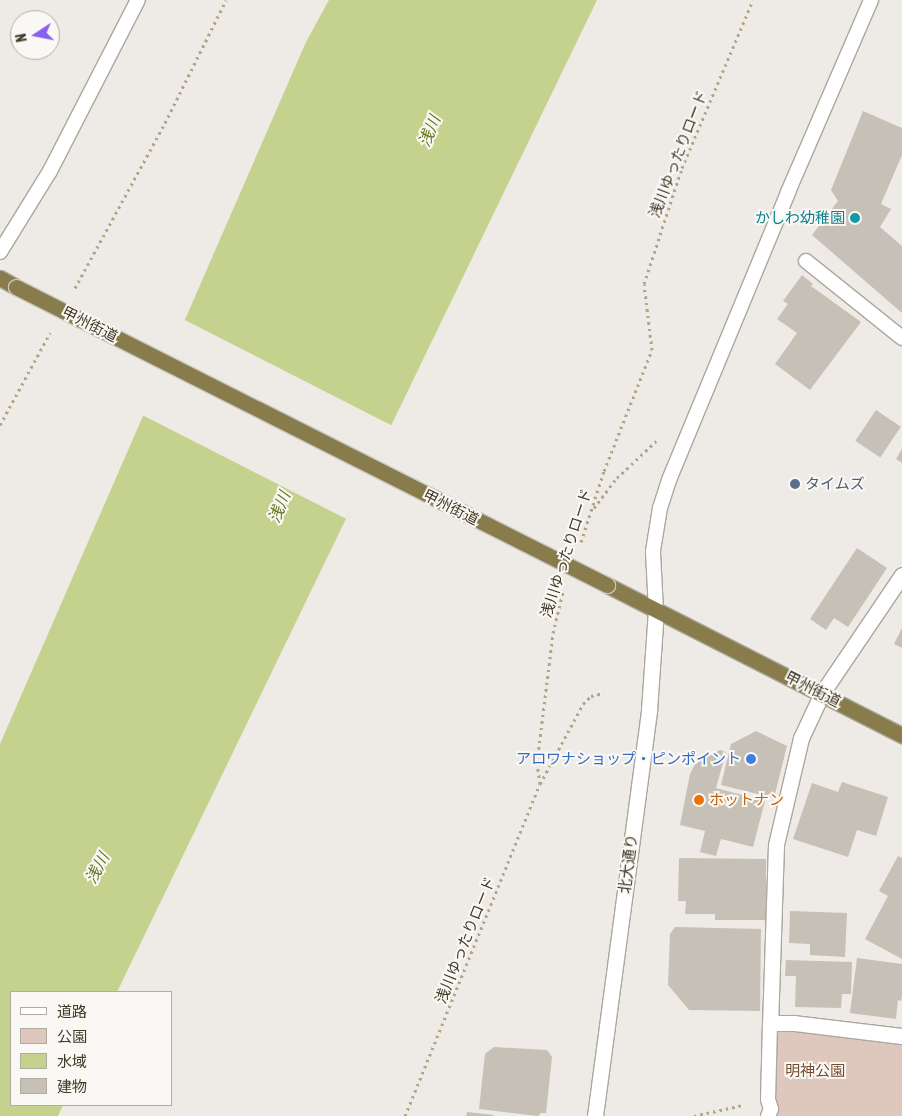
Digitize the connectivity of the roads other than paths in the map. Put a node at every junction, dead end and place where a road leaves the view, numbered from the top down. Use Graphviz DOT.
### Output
graph roads {
  1 [pos="138,0"];
  2 [pos="871,0"];
  3 [pos="0,252"];
  4 [pos="806,262"];
  5 [pos="0,278"];
  6 [pos="902,338"];
  7 [pos="902,575"];
  8 [pos="656,611"];
  9 [pos="822,693"];
  10 [pos="902,735"];
  11 [pos="770,1023"];
  12 [pos="902,1036"];
  13 [pos="596,1116"];
  14 [pos="768,1116"];
  1 -- 3 [label="lane"];
  2 -- 8 [label="lane"];
  4 -- 6 [label="lane"];
  5 -- 8 [label="highway, 甲州街道, bridge"];
  7 -- 9 [label="street"];
  8 -- 9 [label="highway, 甲州街道"];
  8 -- 13 [label="street, 北大通り"];
  9 -- 10 [label="highway, 甲州街道"];
  9 -- 11 [label="street"];
  11 -- 12 [label="street"];
  11 -- 14 [label="lane"];
}
